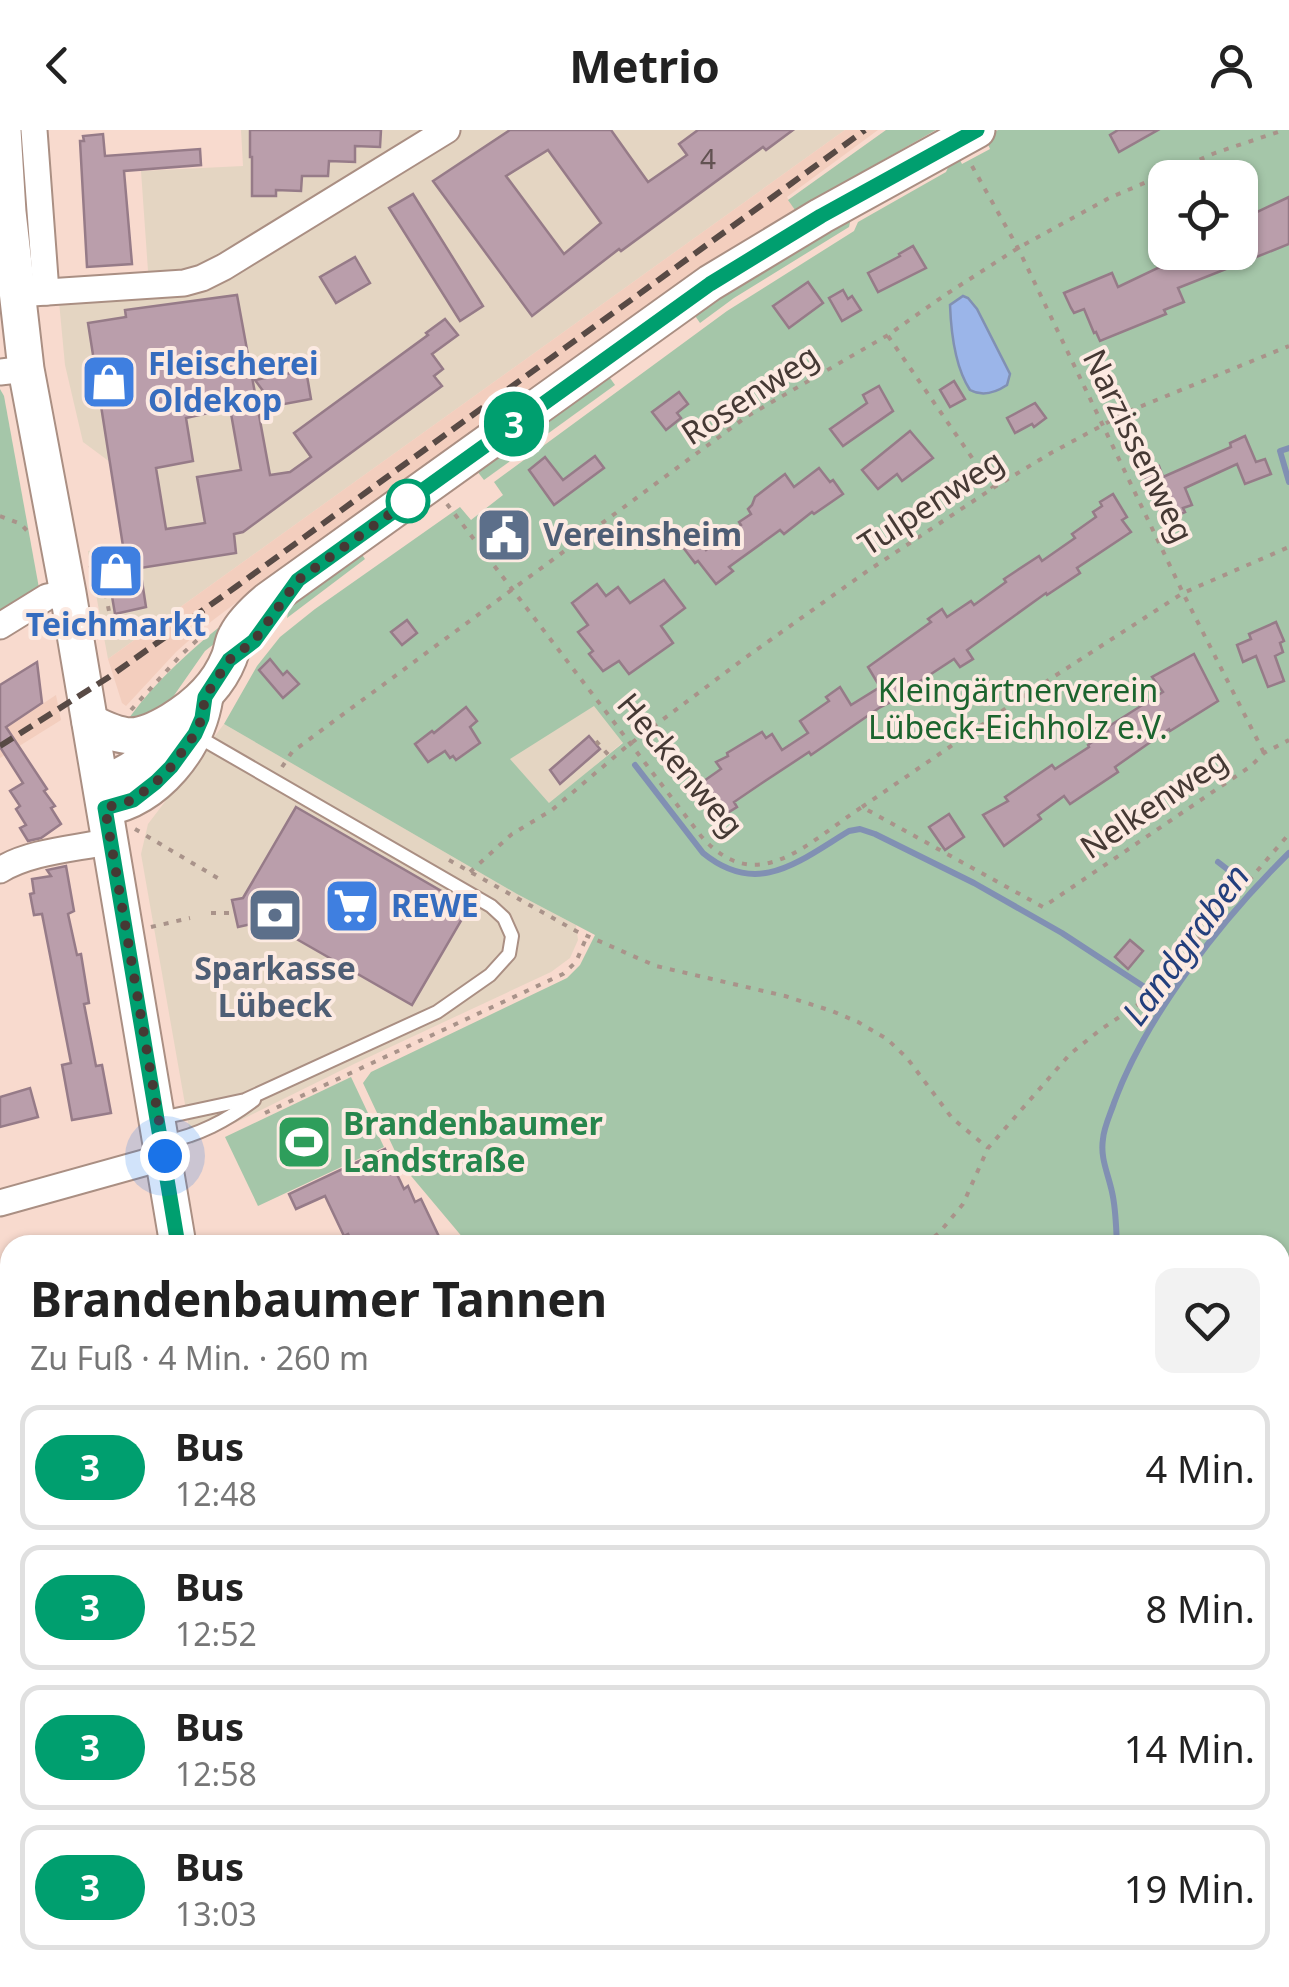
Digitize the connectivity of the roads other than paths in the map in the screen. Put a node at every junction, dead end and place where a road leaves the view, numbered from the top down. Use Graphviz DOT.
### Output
graph roads {
  1 [pos="3,130"];
  2 [pos="34,130"];
  3 [pos="447,130"];
  4 [pos="406,143"];
  5 [pos="973,145"];
  6 [pos="32,293"];
  7 [pos="13,370"];
  8 [pos="68,593"];
  9 [pos="0,626"];
  10 [pos="195,715"];
  11 [pos="90,722"];
  12 [pos="112,815"];
  13 [pos="0,870"];
  14 [pos="264,1092"];
  15 [pos="162,1139"];
  16 [pos="0,1204"];
  17 [pos="176,1235"];
  1 -- 6 [label="street"];
  2 -- 6 [label="street"];
  3 -- 4 [label="street"];
  4 -- 6 [label="street"];
  5 -- 10 [label="street"];
  6 -- 7 [label="street"];
  7 -- 8 [label="street"];
  8 -- 9 [label="street"];
  8 -- 11 [label="street"];
  10 -- 11 [label="street"];
  10 -- 12 [label="street"];
  10 -- 14 [label="lane"];
  11 -- 12 [label="street"];
  12 -- 13 [label="street"];
  12 -- 15 [label="street"];
  14 -- 15 [label="lane"];
  14 -- 15 [label="lane"];
  15 -- 16 [label="street"];
  15 -- 17 [label="street"];
}
